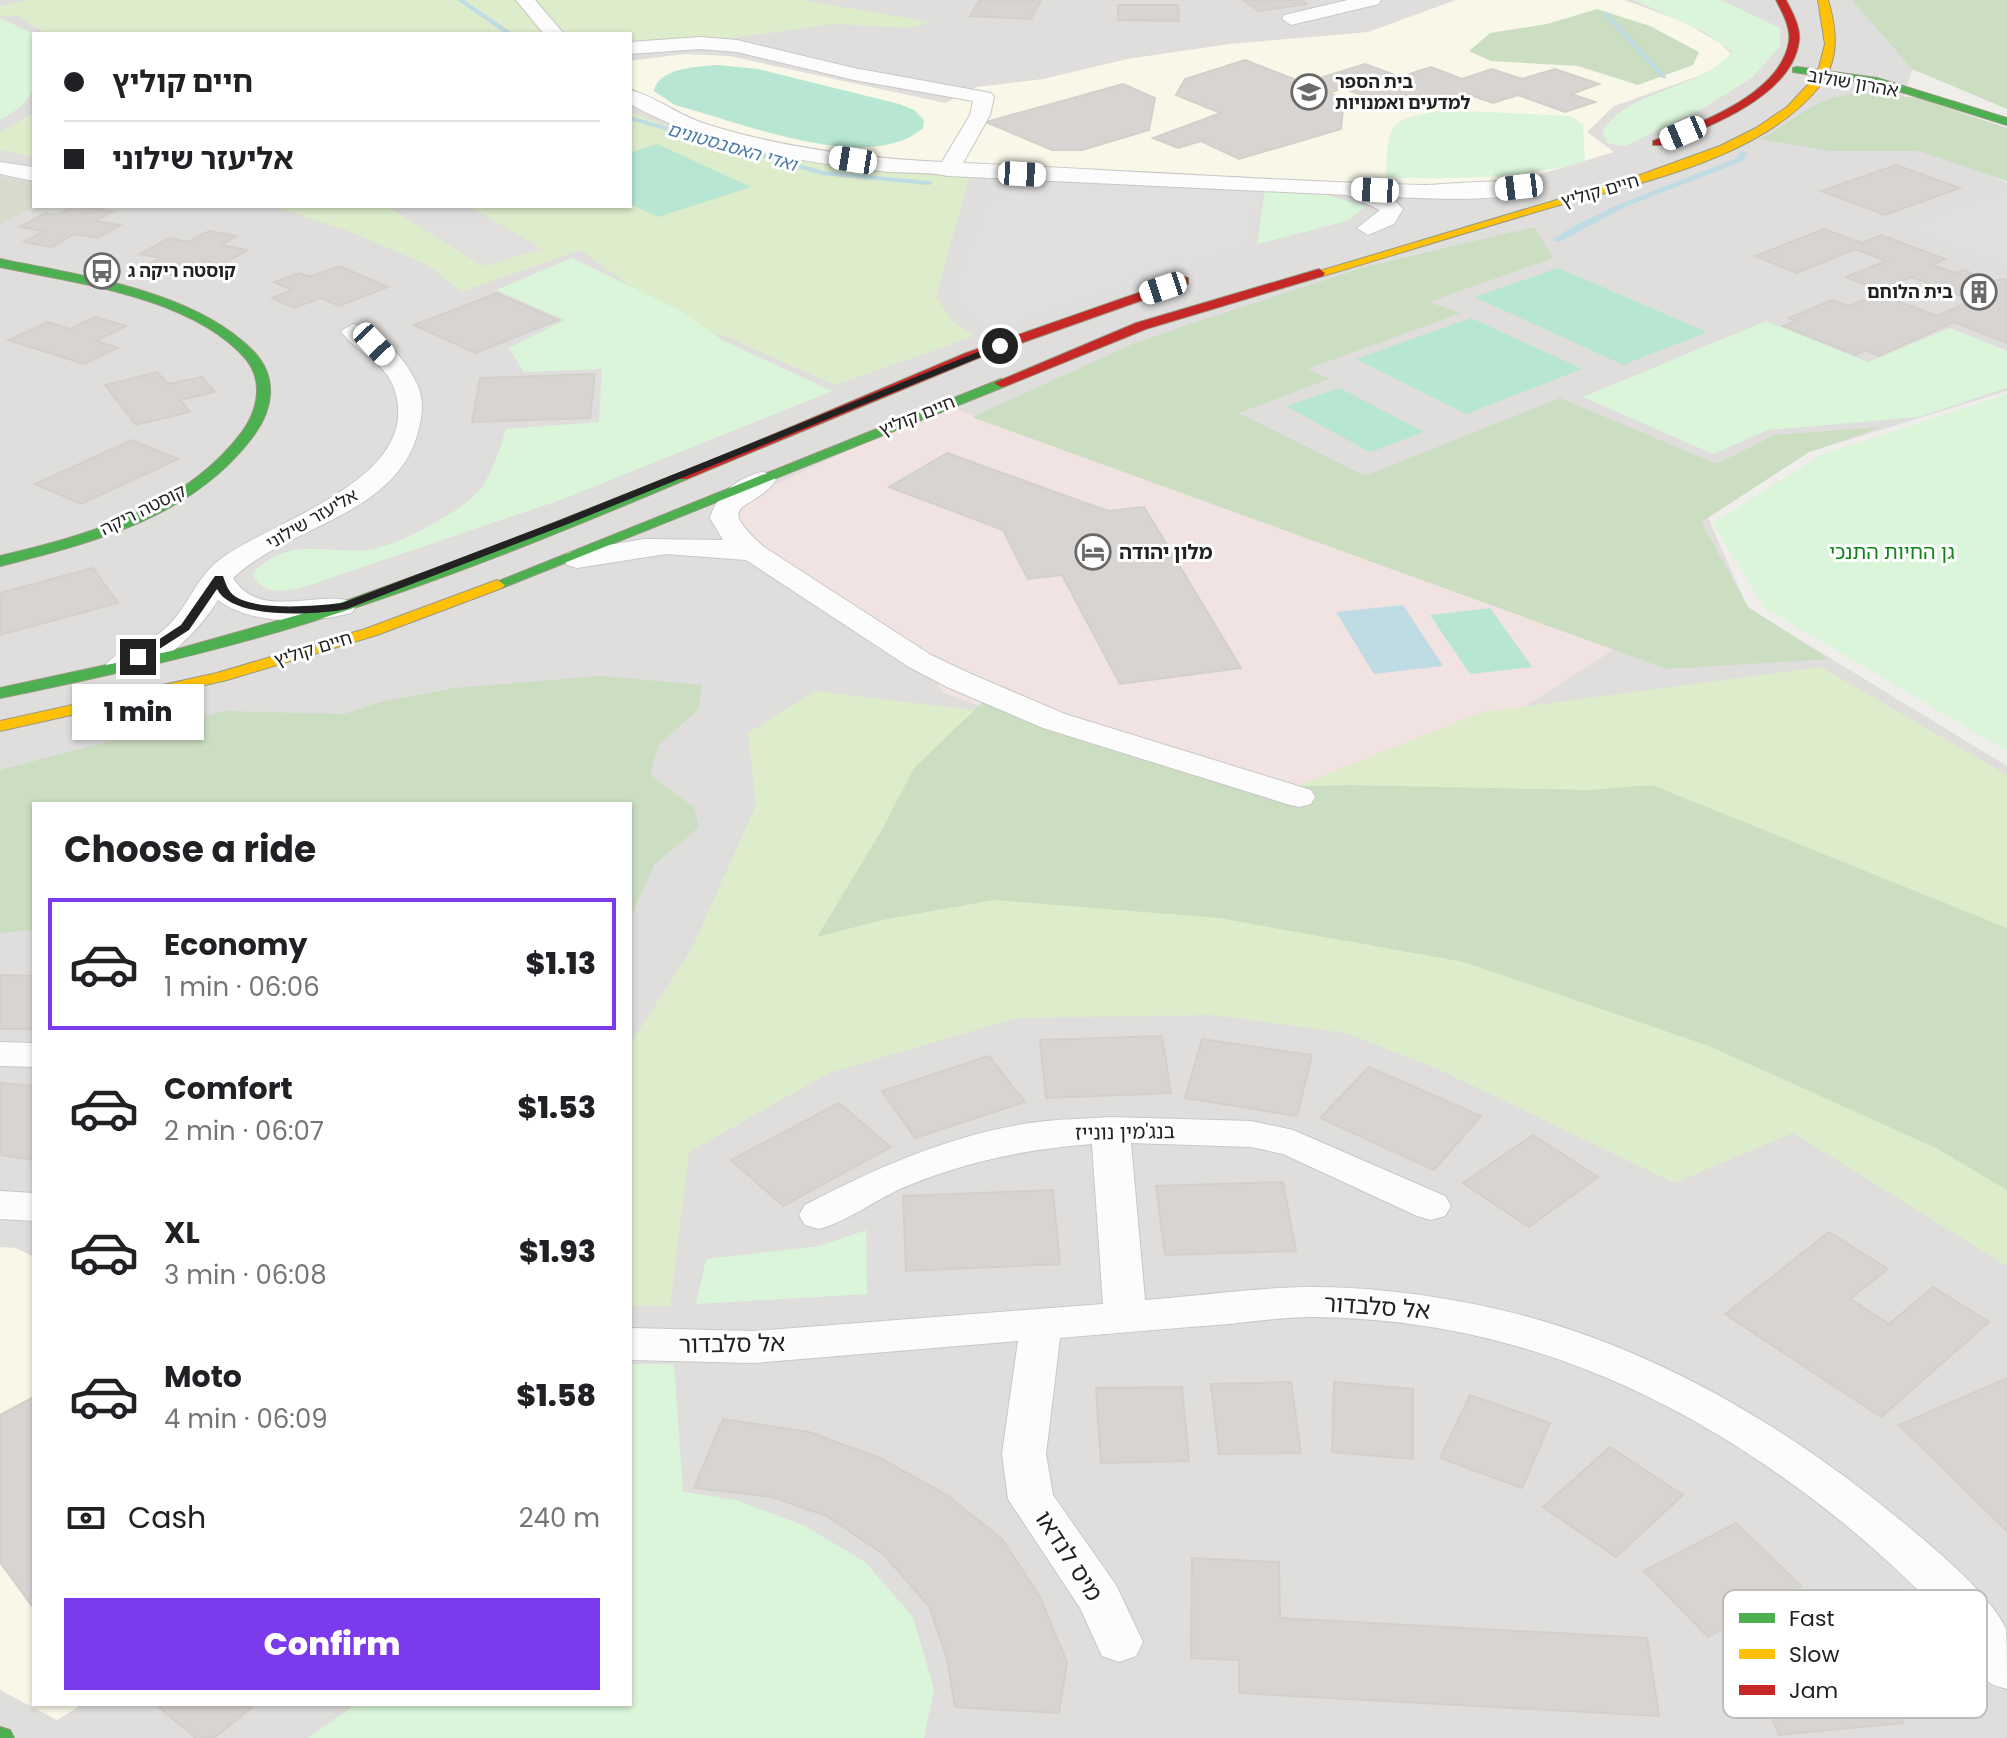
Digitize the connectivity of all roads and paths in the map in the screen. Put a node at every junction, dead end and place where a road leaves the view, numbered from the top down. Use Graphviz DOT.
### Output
graph roads {
  1 [pos="525,0"];
  2 [pos="1372,0"];
  3 [pos="1781,0"];
  4 [pos="1823,0"];
  5 [pos="1291,19"];
  6 [pos="552,32"];
  7 [pos="632,48"];
  8 [pos="1825,68"];
  9 [pos="1783,70"];
  10 [pos="1876,84"];
  11 [pos="632,97"];
  12 [pos="1803,97"];
  13 [pos="2007,122"];
  14 [pos="1639,151"];
  15 [pos="0,168"];
  16 [pos="948,170"];
  17 [pos="32,174"];
  18 [pos="1527,185"];
  19 [pos="1321,188"];
  20 [pos="1439,209"];
  21 [pos="1410,217"];
  22 [pos="1362,230"];
  23 [pos="0,263"];
  24 [pos="1204,275"];
  25 [pos="353,331"];
  26 [pos="766,478"];
  27 [pos="754,553"];
  28 [pos="0,561"];
  29 [pos="550,565"];
  30 [pos="219,579"];
  31 [pos="343,606"];
  32 [pos="116,669"];
  33 [pos="0,693"];
  34 [pos="0,726"];
  35 [pos="1299,797"];
  36 [pos="0,1054"];
  37 [pos="32,1055"];
  38 [pos="1110,1130"];
  39 [pos="0,1205"];
  40 [pos="1431,1206"];
  41 [pos="32,1207"];
  42 [pos="819,1215"];
  43 [pos="1125,1315"];
  44 [pos="1041,1324"];
  45 [pos="632,1344"];
  46 [pos="1944,1590"];
  47 [pos="1987,1639"];
  48 [pos="1119,1642"];
  49 [pos="2007,1669"];
  1 -- 6 [label="street"];
  2 -- 5 [label="street"];
  3 -- 9 [label="main road"];
  4 -- 8 [label="main road"];
  7 -- 16 [label="street"];
  8 -- 9 [label="main road, אהרון שולוב"];
  8 -- 10 [label="main road, אהרון שולוב"];
  8 -- 10 [label="main road"];
  8 -- 12 [label="main road, חיים קוליץ"];
  9 -- 14 [label="main road, חיים קוליץ"];
  10 -- 12 [label="main road"];
  10 -- 13 [label="main road, אהרון שולוב"];
  11 -- 16 [label="street"];
  12 -- 26 [label="main road, חיים קוליץ"];
  15 -- 17 [label="street"];
  16 -- 19 [label="street"];
  18 -- 19 [label="street"];
  18 -- 20 [label="main road"];
  19 -- 22 [label="street"];
  21 -- 22 [label="main road"];
  23 -- 28 [label="main road, קוסטה ריקה"];
  24 -- 31 [label="main road, חיים קוליץ"];
  25 -- 30 [label="street, אליעזר שילוני"];
  26 -- 27 [label="street"];
  26 -- 29 [label="main road, חיים קוליץ"];
  27 -- 29 [label="street"];
  27 -- 35 [label="street"];
  29 -- 34 [label="main road, חיים קוליץ"];
  30 -- 31 [label="street"];
  30 -- 32 [label="street, אליעזר שילוני"];
  31 -- 32 [label="main road, חיים קוליץ"];
  32 -- 33 [label="main road, חיים קוליץ"];
  36 -- 37 [label="street"];
  38 -- 40 [label="street, בנג'מין נונייז"];
  38 -- 42 [label="street, בנג'מין נונייז"];
  38 -- 43 [label="street"];
  39 -- 41 [label="street"];
  43 -- 44 [label="street, אל סלבדור"];
  43 -- 46 [label="street, אל סלבדור"];
  44 -- 45 [label="street, אל סלבדור"];
  44 -- 48 [label="street, מיס לנדאו"];
  47 -- 49 [label="street, אל סלבדור"];
}
